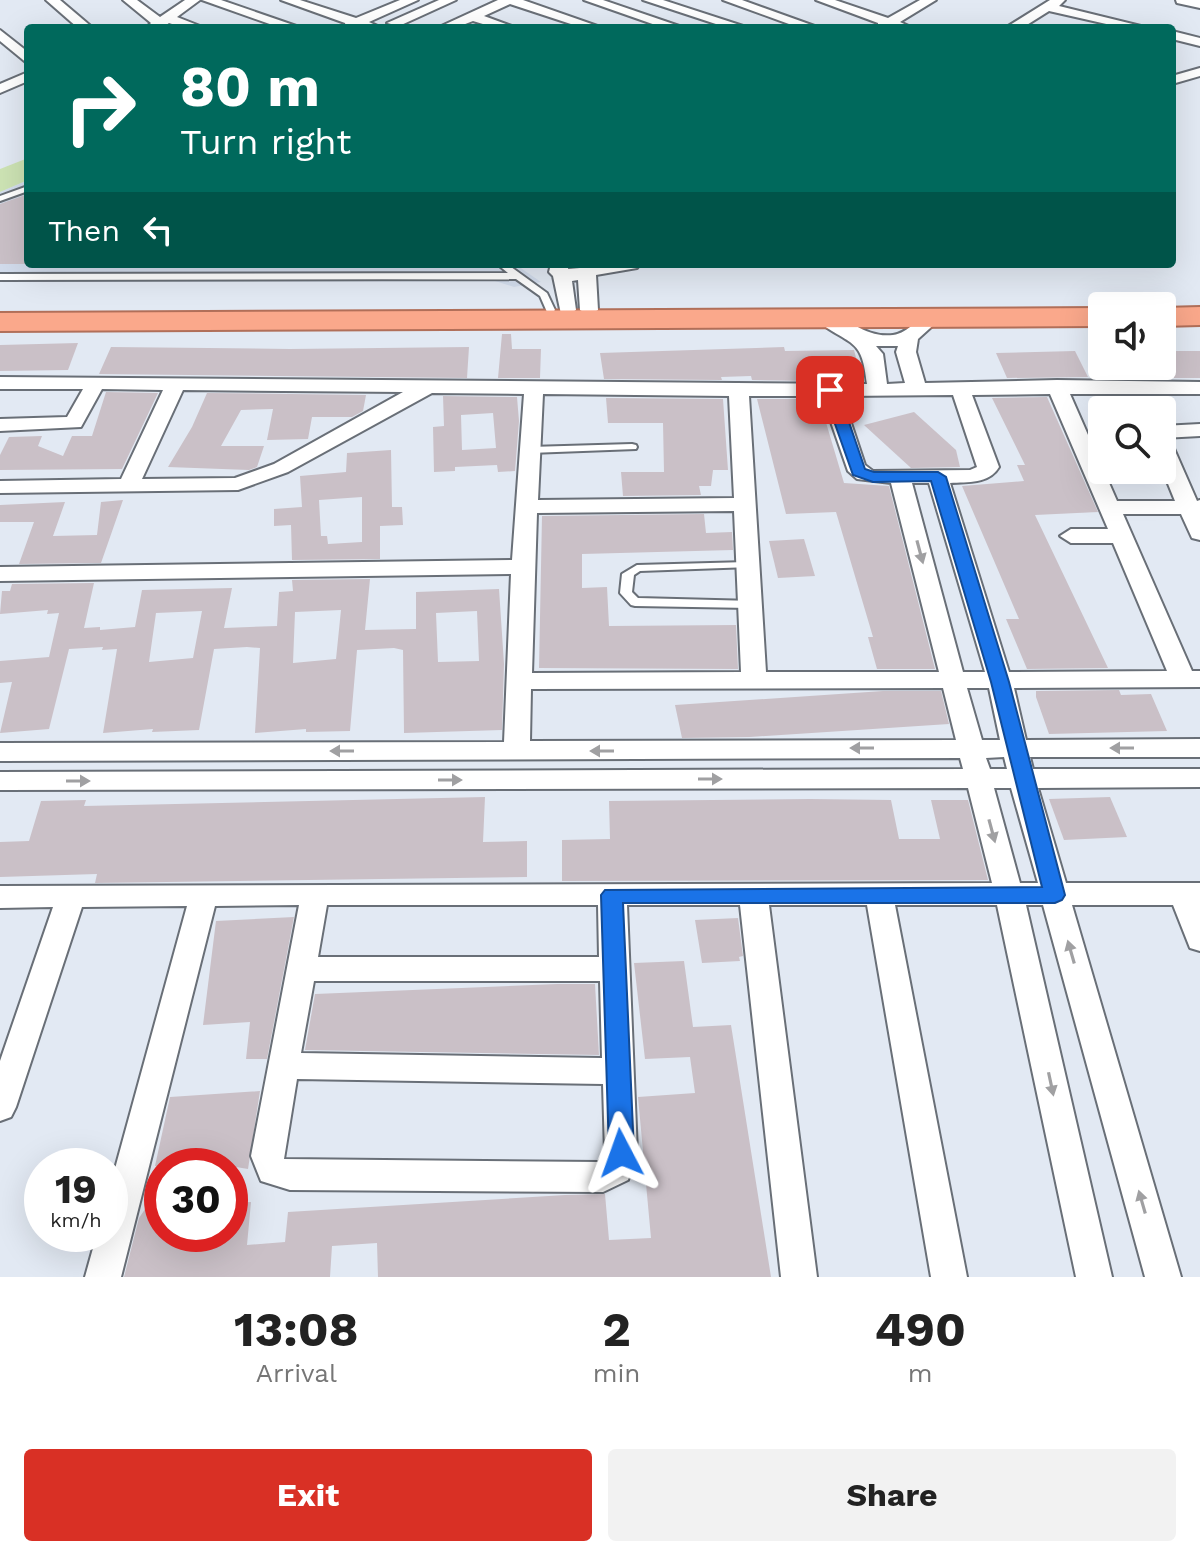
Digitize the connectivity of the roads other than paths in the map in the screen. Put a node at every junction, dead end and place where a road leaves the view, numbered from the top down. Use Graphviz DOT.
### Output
graph roads {
  1 [pos="36,0"];
  2 [pos="52,0"];
  3 [pos="129,0"];
  4 [pos="193,0"];
  5 [pos="208,0"];
  6 [pos="287,0"];
  7 [pos="371,0"];
  8 [pos="412,0"];
  9 [pos="450,0"];
  10 [pos="510,0"];
  11 [pos="590,0"];
  12 [pos="729,0"];
  13 [pos="822,0"];
  14 [pos="930,0"];
  15 [pos="1182,0"];
  16 [pos="655,1"];
  17 [pos="804,2"];
  18 [pos="1054,3"];
  19 [pos="1200,4"];
  20 [pos="394,7"];
  21 [pos="630,12"];
  22 [pos="768,12"];
  23 [pos="472,16"];
  24 [pos="356,22"];
  25 [pos="64,24"];
  26 [pos="81,24"];
  27 [pos="161,24"];
  28 [pos="283,24"];
  29 [pos="351,24"];
  30 [pos="362,24"];
  31 [pos="391,24"];
  32 [pos="453,24"];
  33 [pos="497,24"];
  34 [pos="580,24"];
  35 [pos="602,24"];
  36 [pos="666,24"];
  37 [pos="725,24"];
  38 [pos="741,24"];
  39 [pos="800,24"];
  40 [pos="873,24"];
  41 [pos="875,24"];
  42 [pos="887,24"];
  43 [pos="1019,24"];
  44 [pos="1128,24"];
  45 [pos="0,34"];
  46 [pos="1176,36"];
  47 [pos="1199,42"];
  48 [pos="1176,48"];
  49 [pos="22,60"];
  50 [pos="1200,72"];
  51 [pos="24,78"];
  52 [pos="1176,79"];
  53 [pos="0,89"];
  54 [pos="24,190"];
  55 [pos="0,199"];
  56 [pos="114,268"];
  57 [pos="507,268"];
  58 [pos="556,268"];
  59 [pos="588,270"];
  60 [pos="518,276"];
  61 [pos="0,277"];
  62 [pos="109,277"];
  63 [pos="1176,306"];
  64 [pos="1200,306"];
  65 [pos="1088,307"];
  66 [pos="0,310"];
  67 [pos="569,310"];
  68 [pos="1200,316"];
  69 [pos="1176,317"];
  70 [pos="1088,318"];
  71 [pos="827,319"];
  72 [pos="0,322"];
  73 [pos="920,328"];
  74 [pos="857,338"];
  75 [pos="0,383"];
  76 [pos="96,383"];
  77 [pos="176,383"];
  78 [pos="1057,386"];
  79 [pos="534,387"];
  80 [pos="427,388"];
  81 [pos="1200,388"];
  82 [pos="739,390"];
  83 [pos="830,390"];
  84 [pos="878,390"];
  85 [pos="917,390"];
  86 [pos="961,390"];
  87 [pos="0,425"];
  88 [pos="1200,430"];
  89 [pos="1176,431"];
  90 [pos="632,447"];
  91 [pos="530,450"];
  92 [pos="1176,472"];
  93 [pos="900,477"];
  94 [pos="938,477"];
  95 [pos="0,487"];
  96 [pos="128,487"];
  97 [pos="743,504"];
  98 [pos="526,507"];
  99 [pos="1194,507"];
  100 [pos="1111,508"];
  101 [pos="1200,533"];
  102 [pos="1071,536"];
  103 [pos="1124,536"];
  104 [pos="747,565"];
  105 [pos="523,567"];
  106 [pos="0,574"];
  107 [pos="750,604"];
  108 [pos="754,679"];
  109 [pos="1192,679"];
  110 [pos="519,681"];
  111 [pos="953,682"];
  112 [pos="1000,682"];
  113 [pos="971,748"];
  114 [pos="1016,748"];
  115 [pos="1200,748"];
  116 [pos="517,751"];
  117 [pos="0,752"];
  118 [pos="1022,778"];
  119 [pos="1200,778"];
  120 [pos="978,779"];
  121 [pos="0,781"];
  122 [pos="204,894"];
  123 [pos="315,894"];
  124 [pos="753,894"];
  125 [pos="879,894"];
  126 [pos="1009,894"];
  127 [pos="1192,894"];
  128 [pos="612,895"];
  129 [pos="1055,895"];
  130 [pos="71,896"];
  131 [pos="0,897"];
  132 [pos="1200,940"];
  133 [pos="302,969"];
  134 [pos="615,969"];
  135 [pos="285,1066"];
  136 [pos="616,1071"];
  137 [pos="0,1107"];
  138 [pos="103,1277"];
  139 [pos="799,1277"];
  140 [pos="949,1277"];
  141 [pos="1094,1277"];
  142 [pos="1163,1277"];
  1 -- 25 [label="street"];
  2 -- 26 [label="street"];
  3 -- 27 [label="street"];
  4 -- 27 [label="street"];
  5 -- 28 [label="street"];
  6 -- 24 [label="street"];
  7 -- 20 [label="street"];
  8 -- 20 [label="street"];
  9 -- 31 [label="street"];
  10 -- 23 [label="street"];
  10 -- 34 [label="street"];
  11 -- 21 [label="street"];
  12 -- 22 [label="street"];
  13 -- 41 [label="street"];
  14 -- 42 [label="street"];
  15 -- 19 [label="street"];
  16 -- 21 [label="street"];
  16 -- 37 [label="street"];
  17 -- 40 [label="street"];
  18 -- 43 [label="street"];
  18 -- 44 [label="street"];
  20 -- 24 [label="street"];
  21 -- 35 [label="street"];
  21 -- 36 [label="street"];
  22 -- 38 [label="street"];
  22 -- 39 [label="street"];
  23 -- 32 [label="street"];
  23 -- 33 [label="street"];
  24 -- 29 [label="street"];
  24 -- 30 [label="street"];
  45 -- 49 [label="street"];
  46 -- 47 [label="street"];
  47 -- 48 [label="street"];
  50 -- 52 [label="street"];
  51 -- 53 [label="street"];
  54 -- 55 [label="lane"];
  56 -- 62 [label="lane"];
  57 -- 60 [label="lane"];
  58 -- 59 [label="street"];
  58 -- 67 [label="street"];
  59 -- 67 [label="street"];
  60 -- 62 [label="lane"];
  60 -- 67 [label="lane"];
  61 -- 62 [label="lane"];
  63 -- 64 [label="highway"];
  65 -- 67 [label="highway"];
  66 -- 67 [label="highway"];
  68 -- 69 [label="highway"];
  70 -- 73 [label="highway"];
  71 -- 72 [label="highway"];
  71 -- 73 [label="highway"];
  71 -- 74 [label="street"];
  73 -- 74 [label="street"];
  73 -- 85 [label="street"];
  74 -- 84 [label="street"];
  75 -- 76 [label="street"];
  76 -- 77 [label="street"];
  76 -- 87 [label="street"];
  77 -- 80 [label="street"];
  77 -- 96 [label="street"];
  78 -- 81 [label="street"];
  78 -- 86 [label="street"];
  78 -- 100 [label="street"];
  79 -- 80 [label="street"];
  79 -- 82 [label="street"];
  79 -- 91 [label="street"];
  80 -- 96 [label="street"];
  82 -- 83 [label="street"];
  82 -- 97 [label="street"];
  83 -- 84 [label="street"];
  83 -- 93 [label="street"];
  84 -- 85 [label="street"];
  85 -- 86 [label="street"];
  86 -- 94 [label="street"];
  88 -- 89 [label="street"];
  90 -- 91 [label="lane"];
  91 -- 98 [label="street"];
  92 -- 99 [label="street"];
  93 -- 94 [label="street"];
  93 -- 111 [label="street, one-way"];
  94 -- 112 [label="street"];
  95 -- 96 [label="street"];
  97 -- 98 [label="street"];
  97 -- 104 [label="street"];
  98 -- 105 [label="street"];
  99 -- 100 [label="street"];
  99 -- 101 [label="street"];
  100 -- 103 [label="street"];
  102 -- 103 [label="street"];
  103 -- 109 [label="street"];
  104 -- 107 [label="street"];
  104 -- 107 [label="lane"];
  105 -- 106 [label="street"];
  105 -- 110 [label="street"];
  107 -- 108 [label="street"];
  108 -- 110 [label="street"];
  108 -- 111 [label="street"];
  109 -- 112 [label="street"];
  110 -- 116 [label="street"];
  111 -- 112 [label="street"];
  111 -- 113 [label="street"];
  112 -- 114 [label="street"];
  113 -- 114 [label="street"];
  113 -- 116 [label="street, one-way"];
  113 -- 120 [label="street"];
  115 -- 114 [label="street, one-way"];
  114 -- 118 [label="street"];
  116 -- 117 [label="street, one-way"];
  118 -- 119 [label="street"];
  118 -- 120 [label="street"];
  118 -- 129 [label="street"];
  121 -- 120 [label="street, one-way"];
  120 -- 126 [label="street, one-way"];
  122 -- 123 [label="street"];
  122 -- 130 [label="street"];
  122 -- 138 [label="street"];
  123 -- 128 [label="street"];
  123 -- 133 [label="street"];
  124 -- 125 [label="street"];
  124 -- 128 [label="street"];
  124 -- 139 [label="street"];
  125 -- 126 [label="street"];
  125 -- 140 [label="street"];
  126 -- 129 [label="street"];
  126 -- 141 [label="street, one-way"];
  127 -- 129 [label="street"];
  127 -- 132 [label="street"];
  128 -- 134 [label="street"];
  142 -- 129 [label="street, one-way"];
  130 -- 131 [label="street"];
  130 -- 137 [label="street"];
  133 -- 134 [label="street"];
  133 -- 135 [label="street"];
  134 -- 136 [label="street"];
  135 -- 136 [label="street"];
  135 -- 136 [label="street"];
}
